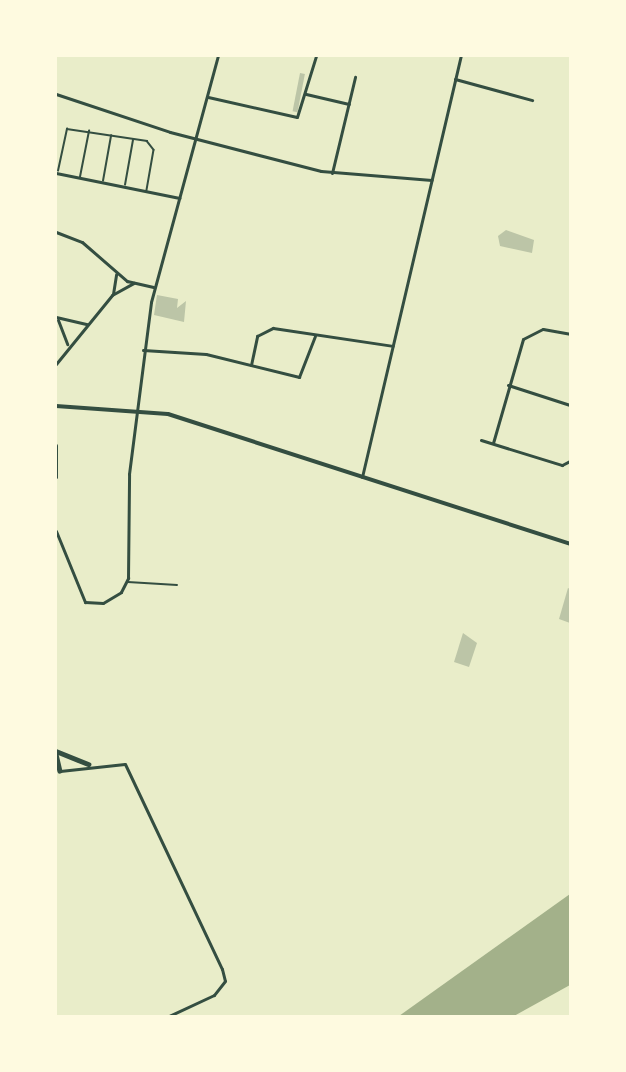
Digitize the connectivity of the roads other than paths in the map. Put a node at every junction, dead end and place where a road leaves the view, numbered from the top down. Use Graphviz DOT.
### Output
graph roads {
  1 [pos="218,56"];
  2 [pos="316,56"];
  3 [pos="461,56"];
  4 [pos="355,77"];
  5 [pos="455,79"];
  6 [pos="56,94"];
  7 [pos="306,94"];
  8 [pos="208,97"];
  9 [pos="531,100"];
  10 [pos="349,104"];
  11 [pos="89,130"];
  12 [pos="112,135"];
  13 [pos="133,139"];
  14 [pos="197,140"];
  15 [pos="332,172"];
  16 [pos="56,173"];
  17 [pos="80,178"];
  18 [pos="432,180"];
  19 [pos="102,182"];
  20 [pos="124,187"];
  21 [pos="146,191"];
  22 [pos="180,198"];
  23 [pos="56,232"];
  24 [pos="116,274"];
  25 [pos="134,284"];
  26 [pos="154,287"];
  27 [pos="112,295"];
  28 [pos="57,319"];
  29 [pos="87,324"];
  30 [pos="570,334"];
  31 [pos="315,336"];
  32 [pos="67,344"];
  33 [pos="393,346"];
  34 [pos="143,350"];
  35 [pos="56,364"];
  36 [pos="251,365"];
  37 [pos="508,385"];
  38 [pos="570,405"];
  39 [pos="56,406"];
  40 [pos="136,410"];
  41 [pos="480,440"];
  42 [pos="493,443"];
  43 [pos="56,445"];
  44 [pos="570,461"];
  45 [pos="56,477"];
  46 [pos="362,477"];
  47 [pos="56,531"];
  48 [pos="570,544"];
  49 [pos="127,582"];
  50 [pos="177,585"];
  51 [pos="56,752"];
  52 [pos="88,764"];
  53 [pos="58,770"];
  54 [pos="56,777"];
  55 [pos="169,1017"];
  1 -- 8 [label="street"];
  2 -- 7 [label="street"];
  3 -- 5 [label="street"];
  4 -- 10 [label="street"];
  5 -- 9 [label="street"];
  5 -- 18 [label="street"];
  6 -- 14 [label="street"];
  7 -- 8 [label="street"];
  7 -- 10 [label="street"];
  8 -- 14 [label="street"];
  10 -- 15 [label="street"];
  11 -- 12 [label="lane"];
  11 -- 16 [label="lane"];
  11 -- 17 [label="lane"];
  12 -- 13 [label="lane"];
  12 -- 19 [label="lane"];
  13 -- 20 [label="lane"];
  13 -- 21 [label="lane"];
  14 -- 15 [label="street"];
  14 -- 22 [label="street"];
  15 -- 18 [label="street"];
  16 -- 17 [label="street"];
  17 -- 19 [label="street"];
  18 -- 33 [label="street"];
  19 -- 20 [label="street"];
  20 -- 21 [label="street"];
  21 -- 22 [label="street"];
  22 -- 26 [label="street"];
  23 -- 24 [label="street"];
  24 -- 25 [label="street"];
  24 -- 27 [label="street"];
  25 -- 26 [label="street"];
  25 -- 27 [label="street"];
  26 -- 34 [label="street"];
  27 -- 29 [label="street"];
  28 -- 29 [label="street"];
  28 -- 32 [label="street"];
  29 -- 32 [label="street"];
  30 -- 37 [label="street"];
  31 -- 33 [label="street"];
  31 -- 36 [label="street"];
  31 -- 36 [label="street"];
  32 -- 35 [label="street"];
  33 -- 46 [label="street"];
  34 -- 36 [label="street"];
  34 -- 40 [label="street"];
  37 -- 38 [label="street"];
  37 -- 42 [label="street"];
  39 -- 40 [label="main road"];
  40 -- 46 [label="main road"];
  40 -- 49 [label="street"];
  41 -- 42 [label="street"];
  42 -- 44 [label="street"];
  43 -- 45 [label="street"];
  46 -- 48 [label="main road"];
  47 -- 49 [label="street"];
  49 -- 50 [label="lane"];
  51 -- 52 [label="main road"];
  51 -- 53 [label="main road"];
  52 -- 53 [label="street"];
  52 -- 55 [label="street"];
  53 -- 54 [label="main road"];
}
